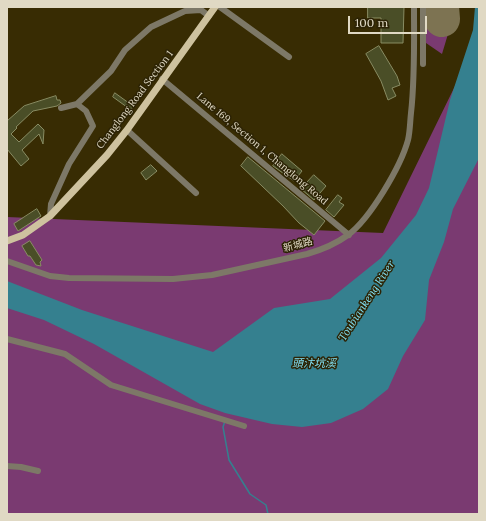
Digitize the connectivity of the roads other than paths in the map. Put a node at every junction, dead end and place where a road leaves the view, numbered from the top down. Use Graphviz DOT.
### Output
graph roads {
  1 [pos="215,7"];
  2 [pos="220,7"];
  3 [pos="414,7"];
  4 [pos="423,7"];
  5 [pos="209,16"];
  6 [pos="289,57"];
  7 [pos="423,64"];
  8 [pos="162,79"];
  9 [pos="77,104"];
  10 [pos="61,108"];
  11 [pos="127,130"];
  12 [pos="196,193"];
  13 [pos="50,216"];
  14 [pos="349,235"];
  15 [pos="7,241"];
  16 [pos="7,262"];
  17 [pos="7,339"];
  18 [pos="244,426"];
  19 [pos="7,466"];
  20 [pos="38,472"];
  1 -- 5 [label="main road, Changlong Road Section 1"];
  2 -- 6 [label="street"];
  3 -- 14 [label="street, 新城路"];
  4 -- 7 [label="street"];
  5 -- 8 [label="main road, Changlong Road Section 1"];
  5 -- 9 [label="street"];
  8 -- 11 [label="main road, Changlong Road Section 1"];
  8 -- 14 [label="street, Lane 169, Section 1, Changlong Road"];
  9 -- 10 [label="street"];
  9 -- 13 [label="street"];
  11 -- 12 [label="street"];
  11 -- 13 [label="main road, Changlong Road Section 1"];
  13 -- 15 [label="main road, Changlong Road Section 1"];
  14 -- 16 [label="street, 新城路"];
  17 -- 18 [label="street"];
  19 -- 20 [label="street"];
}
